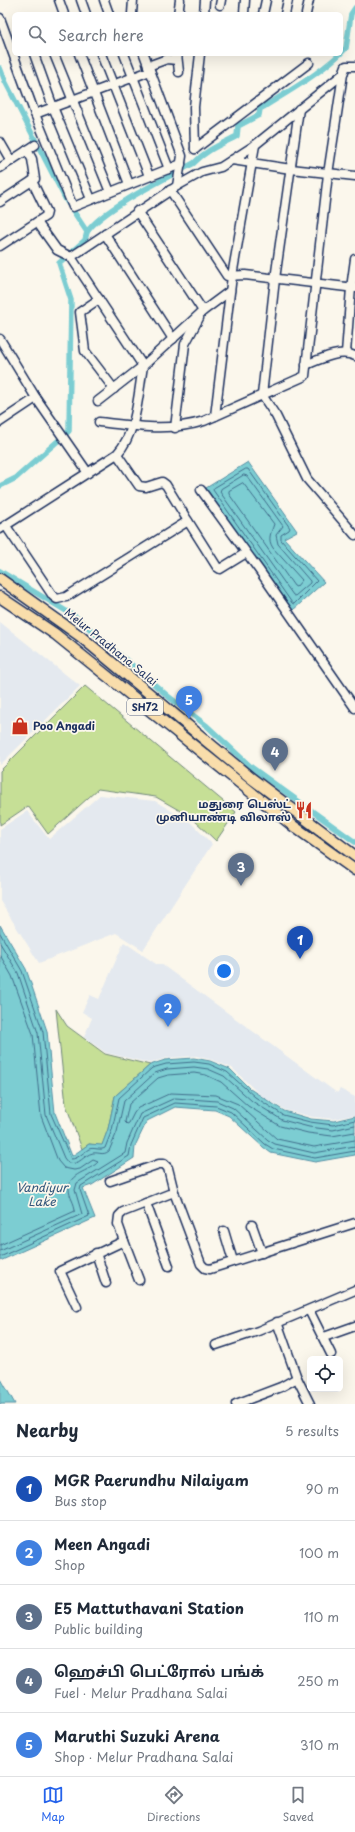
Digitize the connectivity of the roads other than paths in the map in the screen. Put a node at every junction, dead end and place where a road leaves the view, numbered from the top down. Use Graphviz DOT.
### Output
graph roads {
  1 [pos="59,0"];
  2 [pos="81,0"];
  3 [pos="104,0"];
  4 [pos="133,0"];
  5 [pos="180,0"];
  6 [pos="205,0"];
  7 [pos="245,0"];
  8 [pos="266,0"];
  9 [pos="288,0"];
  10 [pos="309,0"];
  11 [pos="63,12"];
  12 [pos="85,12"];
  13 [pos="108,12"];
  14 [pos="132,12"];
  15 [pos="178,12"];
  16 [pos="204,12"];
  17 [pos="244,12"];
  18 [pos="263,12"];
  19 [pos="285,12"];
  20 [pos="306,12"];
  21 [pos="0,18"];
  22 [pos="12,51"];
  23 [pos="14,56"];
  24 [pos="35,56"];
  25 [pos="55,56"];
  26 [pos="80,56"];
  27 [pos="102,56"];
  28 [pos="125,56"];
  29 [pos="145,56"];
  30 [pos="200,56"];
  31 [pos="177,57"];
  32 [pos="308,63"];
  33 [pos="355,66"];
  34 [pos="149,68"];
  35 [pos="179,72"];
  36 [pos="343,74"];
  37 [pos="134,77"];
  38 [pos="113,85"];
  39 [pos="93,92"];
  40 [pos="73,100"];
  41 [pos="53,107"];
  42 [pos="300,109"];
  43 [pos="35,114"];
  44 [pos="0,142"];
  45 [pos="255,145"];
  46 [pos="35,146"];
  47 [pos="27,150"];
  48 [pos="232,160"];
  49 [pos="11,161"];
  50 [pos="252,163"];
  51 [pos="0,168"];
  52 [pos="169,169"];
  53 [pos="180,169"];
  54 [pos="291,169"];
  55 [pos="328,174"];
  56 [pos="149,176"];
  57 [pos="355,176"];
  58 [pos="32,181"];
  59 [pos="129,184"];
  60 [pos="174,188"];
  61 [pos="110,192"];
  62 [pos="91,199"];
  63 [pos="0,202"];
  64 [pos="137,212"];
  65 [pos="38,222"];
  66 [pos="105,234"];
  67 [pos="0,246"];
  68 [pos="67,255"];
  69 [pos="355,259"];
  70 [pos="232,276"];
  71 [pos="275,279"];
  72 [pos="316,283"];
  73 [pos="353,288"];
  74 [pos="230,291"];
  75 [pos="99,299"];
  76 [pos="203,311"];
  77 [pos="0,339"];
  78 [pos="173,339"];
  79 [pos="346,353"];
  80 [pos="355,356"];
  81 [pos="306,364"];
  82 [pos="143,366"];
  83 [pos="114,389"];
  84 [pos="262,395"];
  85 [pos="36,398"];
  86 [pos="98,401"];
  87 [pos="215,416"];
  88 [pos="0,422"];
  89 [pos="99,422"];
  90 [pos="132,426"];
  91 [pos="175,428"];
  92 [pos="117,454"];
  93 [pos="88,473"];
  94 [pos="200,490"];
  95 [pos="188,521"];
  96 [pos="3,527"];
  97 [pos="355,535"];
  98 [pos="246,553"];
  99 [pos="0,579"];
  100 [pos="0,597"];
  101 [pos="355,708"];
  102 [pos="355,856"];
  103 [pos="355,870"];
  104 [pos="110,1181"];
  105 [pos="174,1192"];
  106 [pos="146,1203"];
  107 [pos="355,1223"];
  108 [pos="252,1225"];
  109 [pos="224,1231"];
  110 [pos="124,1241"];
  111 [pos="96,1253"];
  112 [pos="262,1253"];
  113 [pos="233,1261"];
  114 [pos="169,1266"];
  115 [pos="138,1280"];
  116 [pos="106,1283"];
  117 [pos="355,1290"];
  118 [pos="77,1307"];
  119 [pos="309,1310"];
  120 [pos="277,1322"];
  121 [pos="354,1328"];
  122 [pos="324,1337"];
  123 [pos="216,1345"];
  124 [pos="331,1354"];
  125 [pos="298,1378"];
  126 [pos="236,1404"];
  127 [pos="310,1404"];
  1 -- 11 [label="street"];
  2 -- 12 [label="street"];
  3 -- 13 [label="street"];
  4 -- 14 [label="street"];
  5 -- 15 [label="street"];
  6 -- 16 [label="street"];
  7 -- 17 [label="street"];
  8 -- 18 [label="street"];
  9 -- 19 [label="street"];
  10 -- 20 [label="street"];
  21 -- 22 [label="street"];
  23 -- 43 [label="street"];
  24 -- 41 [label="street"];
  25 -- 40 [label="street"];
  26 -- 39 [label="street"];
  27 -- 38 [label="street"];
  28 -- 37 [label="street"];
  29 -- 34 [label="street"];
  30 -- 32 [label="street"];
  31 -- 34 [label="street"];
  31 -- 35 [label="street"];
  33 -- 36 [label="street"];
  34 -- 37 [label="street"];
  34 -- 53 [label="street"];
  36 -- 42 [label="street"];
  36 -- 55 [label="street"];
  37 -- 38 [label="street"];
  37 -- 52 [label="street"];
  38 -- 39 [label="street"];
  38 -- 56 [label="street"];
  39 -- 40 [label="street"];
  39 -- 59 [label="street"];
  40 -- 41 [label="street"];
  40 -- 61 [label="street"];
  41 -- 43 [label="street"];
  41 -- 62 [label="street"];
  42 -- 45 [label="street"];
  42 -- 54 [label="street"];
  43 -- 62 [label="street"];
  44 -- 49 [label="street"];
  45 -- 48 [label="street"];
  45 -- 50 [label="street"];
  46 -- 47 [label="street"];
  47 -- 49 [label="street"];
  47 -- 58 [label="street"];
  48 -- 50 [label="street"];
  48 -- 60 [label="street"];
  49 -- 51 [label="street"];
  50 -- 54 [label="street"];
  50 -- 70 [label="street"];
  52 -- 53 [label="street"];
  52 -- 56 [label="street"];
  53 -- 60 [label="street"];
  54 -- 55 [label="street"];
  54 -- 71 [label="street"];
  55 -- 57 [label="street"];
  55 -- 72 [label="street"];
  56 -- 59 [label="street"];
  58 -- 63 [label="street"];
  58 -- 65 [label="street"];
  59 -- 61 [label="street"];
  60 -- 64 [label="street"];
  60 -- 70 [label="street"];
  61 -- 62 [label="street"];
  64 -- 66 [label="street"];
  64 -- 76 [label="street"];
  65 -- 67 [label="street"];
  65 -- 68 [label="street"];
  66 -- 68 [label="street"];
  66 -- 78 [label="street"];
  68 -- 75 [label="street"];
  69 -- 73 [label="street"];
  70 -- 71 [label="street"];
  70 -- 74 [label="street"];
  71 -- 72 [label="street"];
  71 -- 84 [label="street"];
  72 -- 73 [label="street"];
  72 -- 81 [label="street"];
  73 -- 79 [label="street"];
  74 -- 76 [label="street"];
  74 -- 87 [label="street"];
  75 -- 82 [label="street"];
  75 -- 83 [label="street"];
  76 -- 78 [label="street"];
  76 -- 91 [label="street"];
  77 -- 85 [label="street"];
  78 -- 82 [label="street"];
  79 -- 80 [label="street"];
  79 -- 81 [label="street"];
  81 -- 84 [label="street"];
  82 -- 83 [label="street"];
  82 -- 90 [label="street"];
  83 -- 86 [label="street"];
  84 -- 87 [label="street"];
  84 -- 97 [label="street"];
  85 -- 88 [label="street"];
  85 -- 93 [label="street"];
  87 -- 91 [label="street"];
  89 -- 90 [label="street"];
  90 -- 91 [label="street"];
  90 -- 92 [label="street"];
  92 -- 93 [label="street"];
  92 -- 95 [label="street"];
  93 -- 96 [label="street"];
  94 -- 98 [label="street"];
  95 -- 96 [label="street"];
  95 -- 98 [label="street"];
  98 -- 101 [label="street"];
  99 -- 102 [label="main road, Melur Pradhana Salai / SH72"];
  100 -- 103 [label="main road, SH72"];
  104 -- 105 [label="street"];
  105 -- 106 [label="street"];
  105 -- 113 [label="street"];
  106 -- 110 [label="street"];
  106 -- 114 [label="street"];
  107 -- 112 [label="street"];
  108 -- 112 [label="street"];
  109 -- 113 [label="street"];
  110 -- 111 [label="street"];
  110 -- 115 [label="street"];
  111 -- 116 [label="street"];
  111 -- 118 [label="street"];
  112 -- 113 [label="street"];
  117 -- 119 [label="street"];
  119 -- 120 [label="street"];
  119 -- 122 [label="street"];
  120 -- 123 [label="street"];
  120 -- 125 [label="street"];
  121 -- 122 [label="street"];
  122 -- 124 [label="street"];
  125 -- 126 [label="street"];
  125 -- 127 [label="street"];
}
